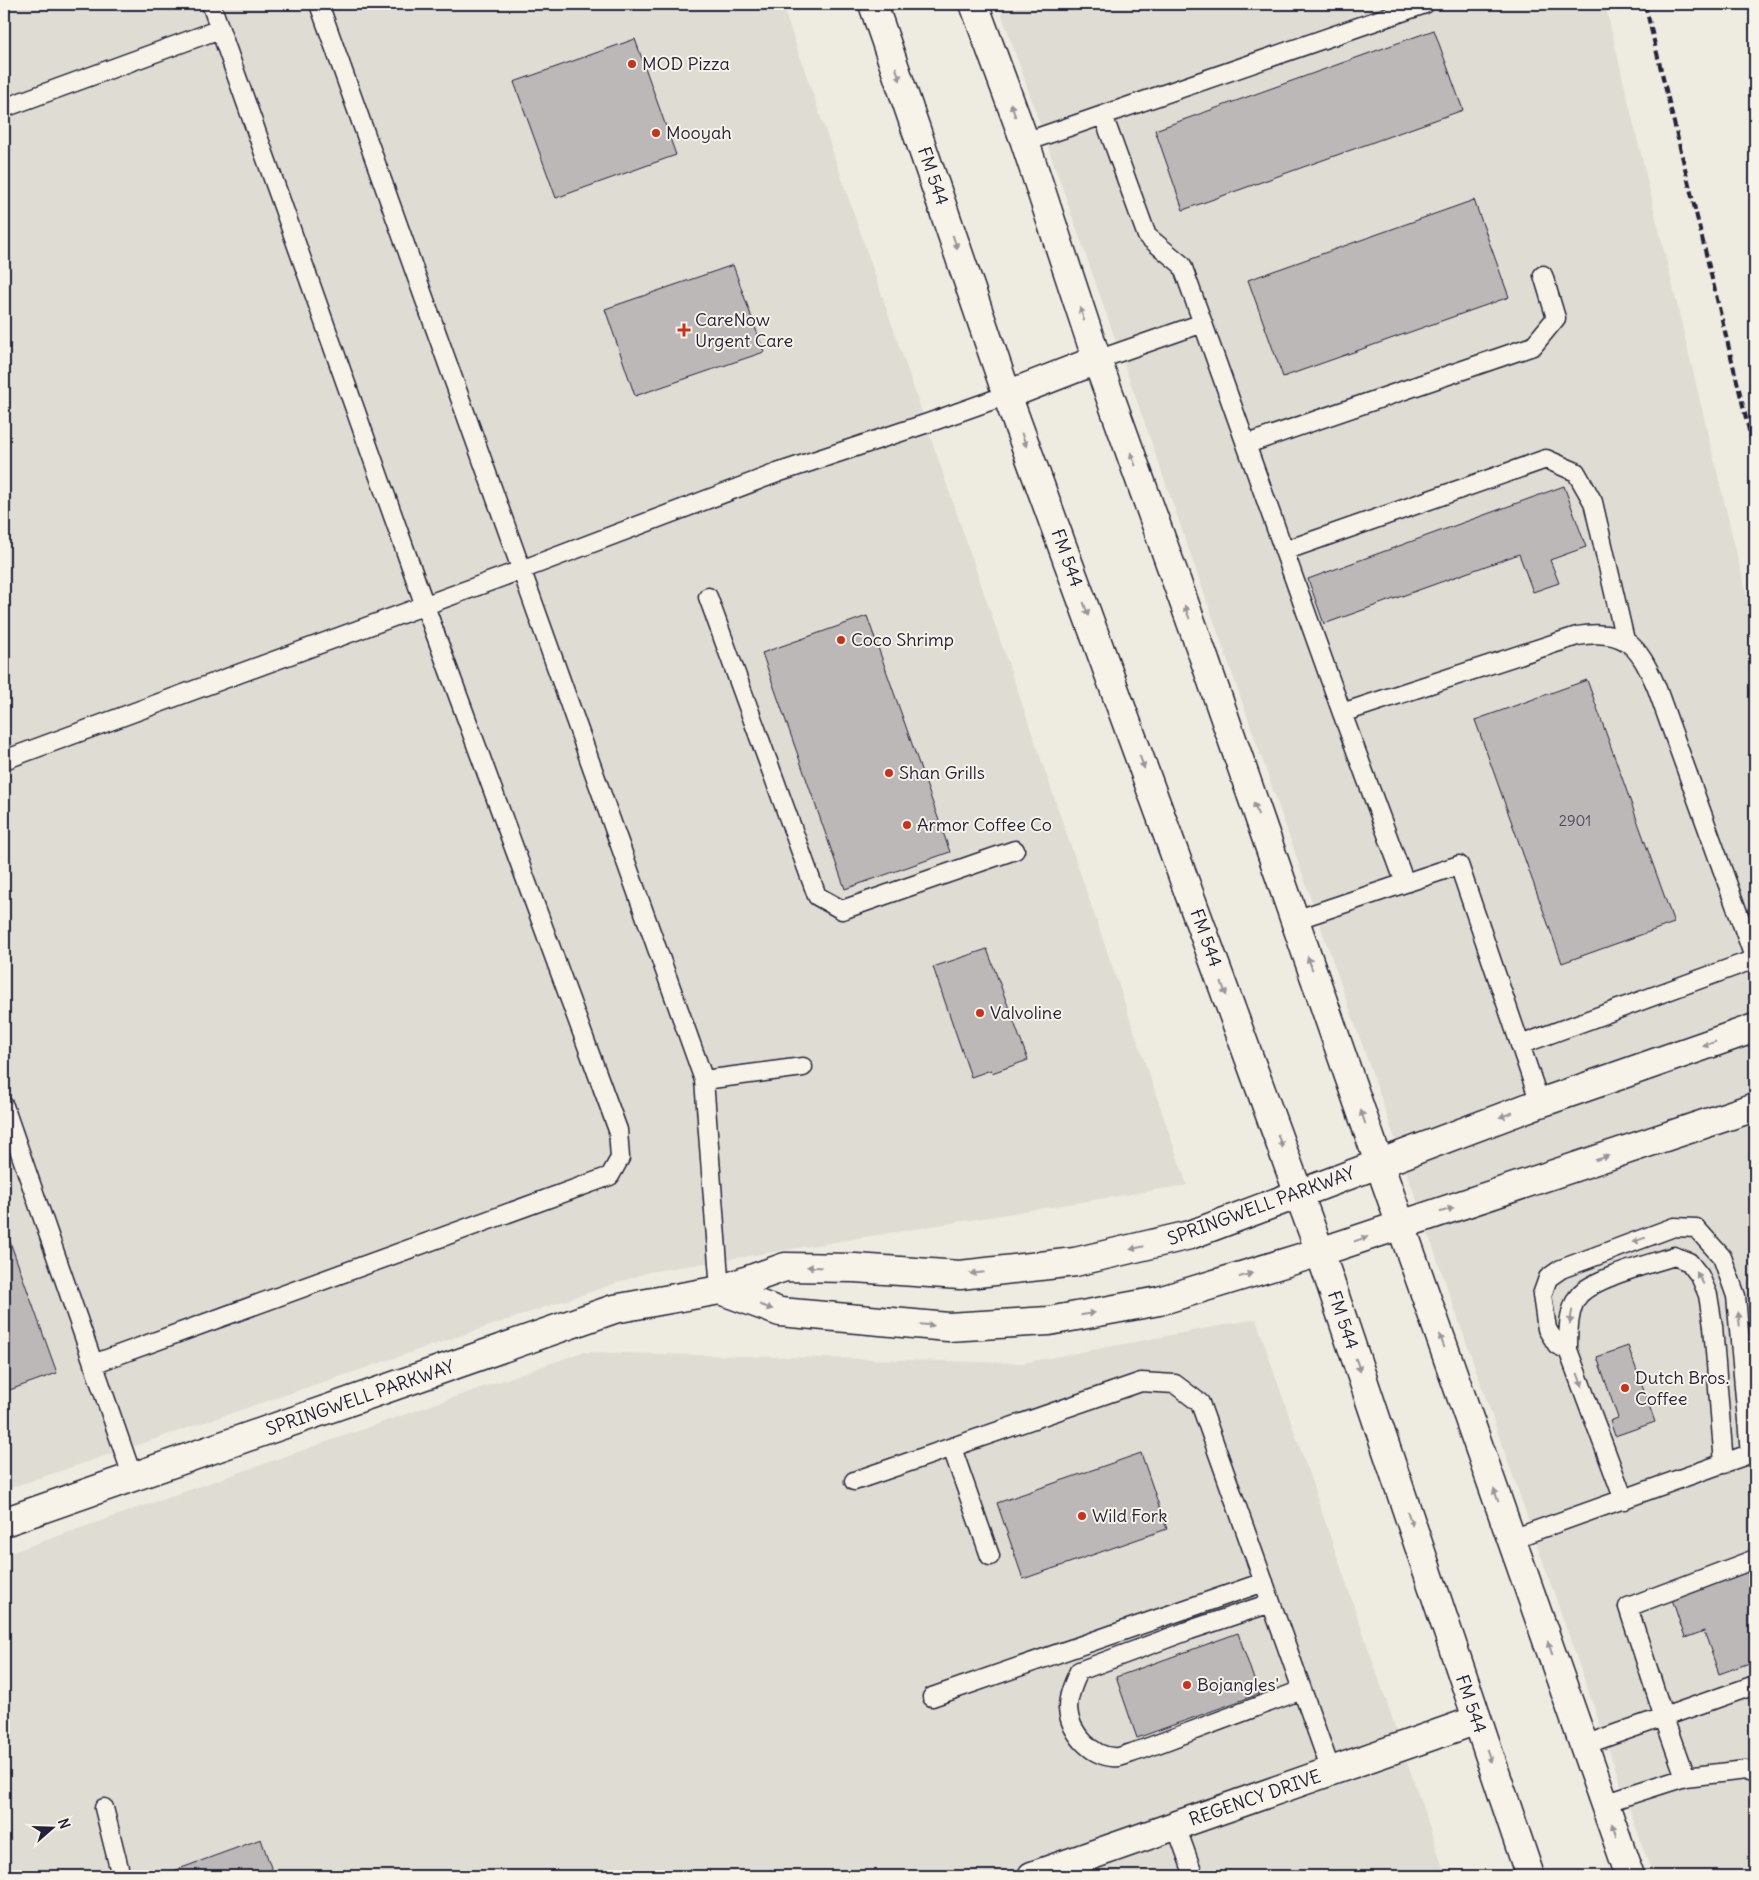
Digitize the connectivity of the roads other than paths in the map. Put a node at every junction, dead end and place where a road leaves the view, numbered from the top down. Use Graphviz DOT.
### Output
graph roads {
  1 [pos="211,4"];
  2 [pos="320,4"];
  3 [pos="873,4"];
  4 [pos="974,4"];
  5 [pos="1425,4"];
  6 [pos="220,29"];
  7 [pos="4,108"];
  8 [pos="1103,115"];
  9 [pos="1024,142"];
  10 [pos="1543,275"];
  11 [pos="1203,323"];
  12 [pos="1097,360"];
  13 [pos="1007,394"];
  14 [pos="1247,444"];
  15 [pos="1284,551"];
  16 [pos="522,570"];
  17 [pos="708,598"];
  18 [pos="426,606"];
  19 [pos="1625,640"];
  20 [pos="1342,713"];
  21 [pos="4,760"];
  22 [pos="1015,850"];
  23 [pos="1405,883"];
  24 [pos="1295,920"];
  25 [pos="1755,960"];
  26 [pos="1755,1028"];
  27 [pos="1520,1045"];
  28 [pos="803,1067"];
  29 [pos="704,1080"];
  30 [pos="1540,1103"];
  31 [pos="4,1106"];
  32 [pos="1755,1107"];
  33 [pos="1378,1163"];
  34 [pos="1299,1194"];
  35 [pos="1401,1225"];
  36 [pos="1320,1252"];
  37 [pos="720,1290"];
  38 [pos="1568,1350"];
  39 [pos="94,1364"];
  40 [pos="952,1448"];
  41 [pos="1753,1453"];
  42 [pos="1724,1464"];
  43 [pos="133,1478"];
  44 [pos="854,1481"];
  45 [pos="1624,1500"];
  46 [pos="4,1522"];
  47 [pos="1512,1540"];
  48 [pos="990,1556"];
  49 [pos="1755,1559"];
  50 [pos="1264,1582"];
  51 [pos="1271,1603"];
  52 [pos="1755,1685"];
  53 [pos="1302,1690"];
  54 [pos="932,1697"];
  55 [pos="1664,1718"];
  56 [pos="1477,1720"];
  57 [pos="1584,1745"];
  58 [pos="1331,1771"];
  59 [pos="1755,1773"];
  60 [pos="1685,1777"];
  61 [pos="1604,1803"];
  62 [pos="104,1808"];
  63 [pos="1176,1826"];
  64 [pos="120,1876"];
  65 [pos="1032,1876"];
  66 [pos="1194,1876"];
  67 [pos="1530,1876"];
  68 [pos="1630,1876"];
  1 -- 6 [label="lane"];
  2 -- 16 [label="lane"];
  3 -- 13 [label="main road, FM 544 / FM 544, one-way"];
  9 -- 4 [label="main road, one-way"];
  5 -- 8 [label="lane"];
  6 -- 7 [label="lane"];
  6 -- 18 [label="lane"];
  8 -- 9 [label="lane"];
  8 -- 11 [label="lane"];
  12 -- 9 [label="main road, one-way"];
  10 -- 14 [label="lane"];
  11 -- 12 [label="lane"];
  11 -- 14 [label="lane"];
  12 -- 13 [label="main road"];
  24 -- 12 [label="main road, one-way"];
  13 -- 16 [label="lane"];
  13 -- 34 [label="main road, FM 544 / FM 544, one-way"];
  14 -- 15 [label="lane"];
  15 -- 19 [label="lane"];
  15 -- 20 [label="lane"];
  16 -- 18 [label="lane"];
  16 -- 29 [label="lane"];
  17 -- 22 [label="lane"];
  18 -- 21 [label="lane"];
  18 -- 39 [label="lane"];
  19 -- 20 [label="lane"];
  19 -- 25 [label="lane"];
  20 -- 23 [label="lane"];
  23 -- 24 [label="lane"];
  23 -- 27 [label="lane"];
  33 -- 24 [label="main road, one-way"];
  25 -- 27 [label="lane"];
  26 -- 30 [label="main road, SPRINGWELL PARKWAY, one-way"];
  27 -- 30 [label="lane"];
  28 -- 29 [label="lane"];
  29 -- 37 [label="lane"];
  30 -- 33 [label="main road, SPRINGWELL PARKWAY, one-way"];
  31 -- 39 [label="lane"];
  35 -- 32 [label="main road, one-way"];
  33 -- 34 [label="main road, SPRINGWELL PARKWAY"];
  33 -- 35 [label="main road"];
  34 -- 36 [label="main road, FM 544 / FM 544"];
  34 -- 37 [label="main road, SPRINGWELL PARKWAY, one-way"];
  36 -- 35 [label="main road, one-way"];
  47 -- 35 [label="main road, one-way"];
  37 -- 36 [label="main road, one-way"];
  36 -- 56 [label="main road, FM 544 / FM 544, one-way"];
  37 -- 43 [label="main road, SPRINGWELL PARKWAY"];
  41 -- 38 [label="lane, one-way"];
  42 -- 38 [label="lane, one-way"];
  38 -- 45 [label="lane, one-way"];
  39 -- 43 [label="lane"];
  40 -- 44 [label="lane"];
  40 -- 48 [label="lane"];
  40 -- 50 [label="lane"];
  41 -- 42 [label="lane"];
  42 -- 45 [label="lane"];
  43 -- 46 [label="main road, SPRINGWELL PARKWAY"];
  45 -- 47 [label="lane"];
  57 -- 47 [label="main road, one-way"];
  49 -- 55 [label="lane"];
  50 -- 51 [label="lane"];
  50 -- 54 [label="lane"];
  51 -- 53 [label="lane"];
  51 -- 53 [label="lane"];
  52 -- 55 [label="lane"];
  53 -- 58 [label="lane"];
  55 -- 57 [label="lane"];
  55 -- 60 [label="lane"];
  56 -- 58 [label="main road, REGENCY DRIVE"];
  56 -- 67 [label="main road, FM 544 / FM 544, one-way"];
  57 -- 61 [label="main road"];
  58 -- 63 [label="main road, REGENCY DRIVE"];
  59 -- 60 [label="lane"];
  60 -- 61 [label="lane"];
  68 -- 61 [label="main road, one-way"];
  62 -- 64 [label="lane"];
  63 -- 65 [label="main road, REGENCY DRIVE"];
  63 -- 66 [label="lane"];
}
